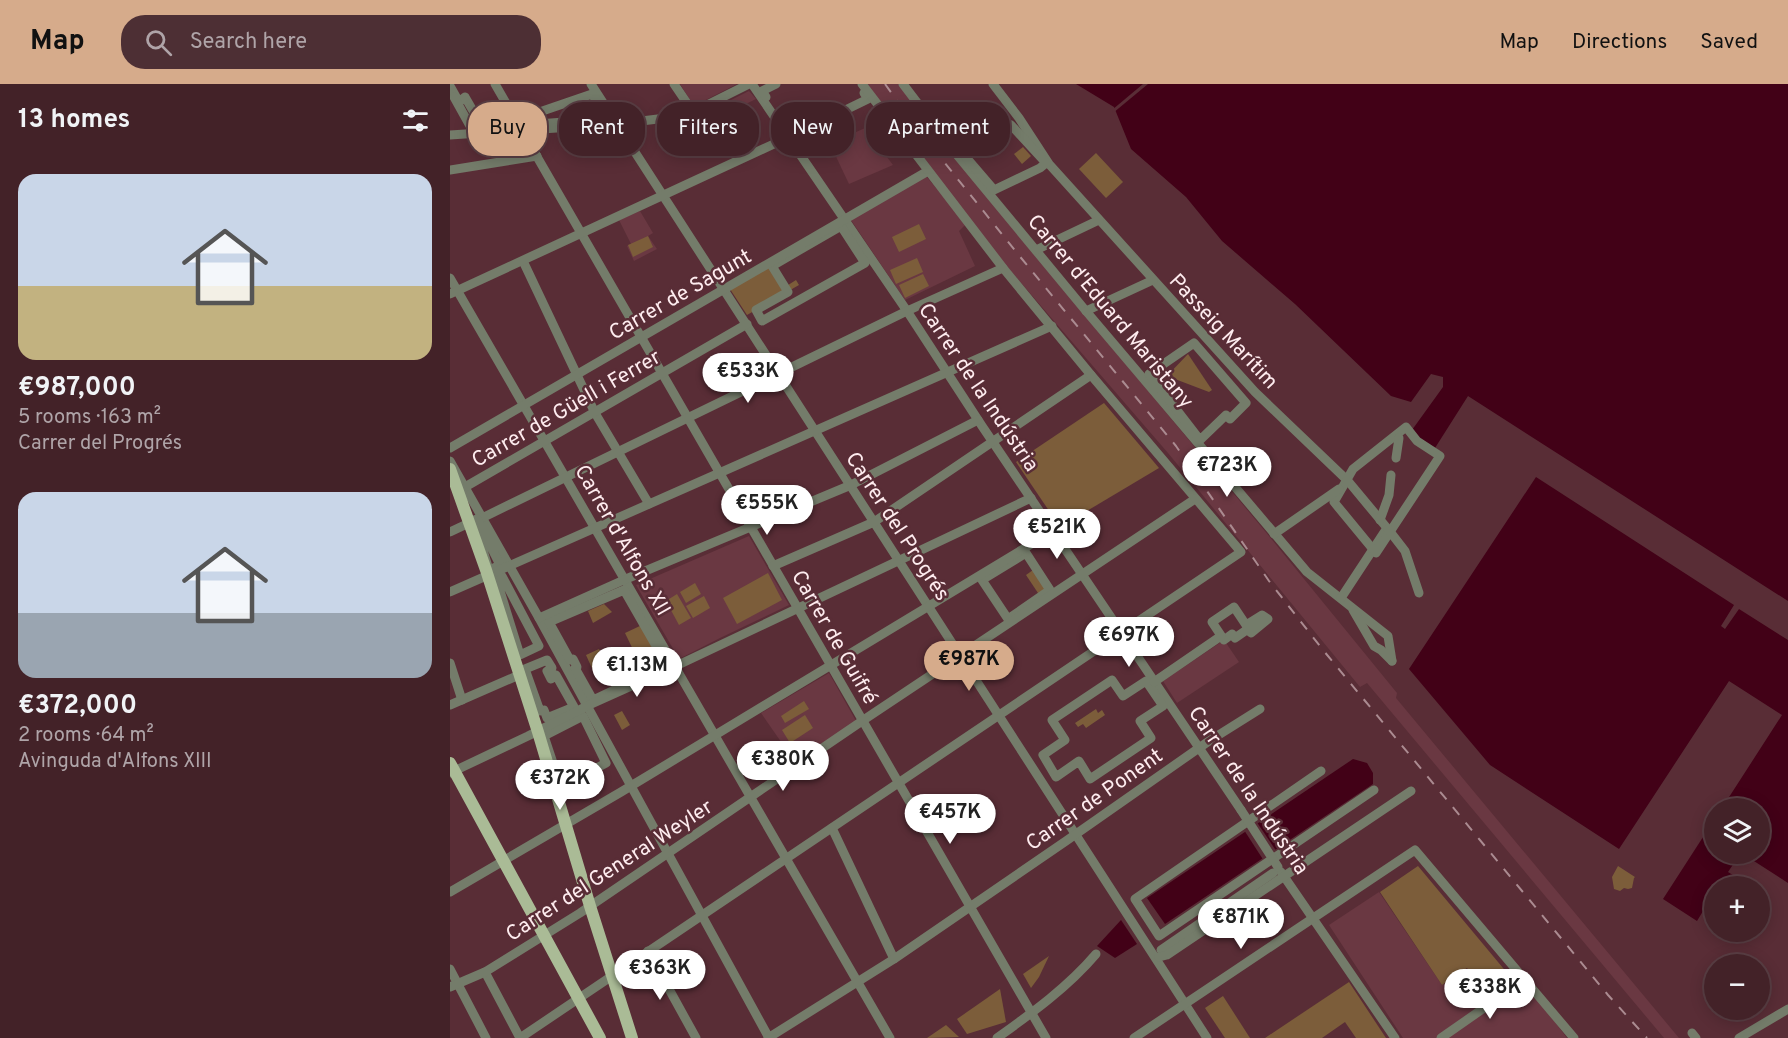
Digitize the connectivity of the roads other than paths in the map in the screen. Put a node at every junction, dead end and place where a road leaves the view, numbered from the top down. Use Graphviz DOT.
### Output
graph roads {
  1 [pos="494,84"];
  2 [pos="591,84"];
  3 [pos="674,84"];
  4 [pos="751,84"];
  5 [pos="776,84"];
  6 [pos="857,84"];
  7 [pos="862,84"];
  8 [pos="904,84"];
  9 [pos="993,84"];
  10 [pos="450,88"];
  11 [pos="505,102"];
  12 [pos="603,102"];
  13 [pos="686,102"];
  14 [pos="714,102"];
  15 [pos="771,112"];
  16 [pos="524,118"];
  17 [pos="468,122"];
  18 [pos="468,134"];
  19 [pos="450,135"];
  20 [pos="771,145"];
  21 [pos="964,155"];
  22 [pos="537,156"];
  23 [pos="638,156"];
  24 [pos="802,156"];
  25 [pos="450,170"];
  26 [pos="928,171"];
  27 [pos="663,195"];
  28 [pos="844,219"];
  29 [pos="1099,220"];
  30 [pos="582,234"];
  31 [pos="1036,250"];
  32 [pos="524,261"];
  33 [pos="772,266"];
  34 [pos="1003,268"];
  35 [pos="450,278"];
  36 [pos="1153,280"];
  37 [pos="724,288"];
  38 [pos="454,293"];
  39 [pos="907,311"];
  40 [pos="1086,311"];
  41 [pos="747,324"];
  42 [pos="1052,326"];
  43 [pos="642,337"];
  44 [pos="948,373"];
  45 [pos="662,374"];
  46 [pos="779,374"];
  47 [pos="577,375"];
  48 [pos="1091,375"];
  49 [pos="1246,403"];
  50 [pos="523,405"];
  51 [pos="595,413"];
  52 [pos="688,417"];
  53 [pos="978,420"];
  54 [pos="815,430"];
  55 [pos="1409,431"];
  56 [pos="1399,438"];
  57 [pos="544,442"];
  58 [pos="993,442"];
  59 [pos="450,448"];
  60 [pos="618,451"];
  61 [pos="1396,458"];
  62 [pos="1434,459"];
  63 [pos="450,461"];
  64 [pos="450,469"];
  65 [pos="720,473"];
  66 [pos="1391,476"];
  67 [pos="566,478"];
  68 [pos="1344,484"];
  69 [pos="851,485"];
  70 [pos="458,492"];
  71 [pos="1031,498"];
  72 [pos="1195,499"];
  73 [pos="649,504"];
  74 [pos="482,518"];
  75 [pos="874,522"];
  76 [pos="469,523"];
  77 [pos="1386,527"];
  78 [pos="751,528"];
  79 [pos="595,529"];
  80 [pos="1053,531"];
  81 [pos="450,532"];
  82 [pos="1274,534"];
  83 [pos="1373,549"];
  84 [pos="900,561"];
  85 [pos="509,566"];
  86 [pos="773,566"];
  87 [pos="488,572"];
  88 [pos="1082,574"];
  89 [pos="626,579"];
  90 [pos="1050,590"];
  91 [pos="450,592"];
  92 [pos="1419,593"];
  93 [pos="1341,598"];
  94 [pos="1350,605"];
  95 [pos="929,607"];
  96 [pos="798,608"];
  97 [pos="539,618"];
  98 [pos="549,622"];
  99 [pos="1122,633"];
  100 [pos="1221,636"];
  101 [pos="1387,637"];
  102 [pos="1372,642"];
  103 [pos="1381,650"];
  104 [pos="520,655"];
  105 [pos="961,655"];
  106 [pos="547,660"];
  107 [pos="450,663"];
  108 [pos="676,666"];
  109 [pos="832,666"];
  110 [pos="519,675"];
  111 [pos="1154,682"];
  112 [pos="462,700"];
  113 [pos="450,705"];
  114 [pos="587,706"];
  115 [pos="1260,709"];
  116 [pos="999,714"];
  117 [pos="863,720"];
  118 [pos="538,732"];
  119 [pos="715,734"];
  120 [pos="1199,747"];
  121 [pos="452,769"];
  122 [pos="1321,771"];
  123 [pos="1090,779"];
  124 [pos="898,782"];
  125 [pos="631,785"];
  126 [pos="561,787"];
  127 [pos="1374,790"];
  128 [pos="1411,791"];
  129 [pos="750,798"];
  130 [pos="566,823"];
  131 [pos="832,828"];
  132 [pos="1075,834"];
  133 [pos="668,854"];
  134 [pos="786,859"];
  135 [pos="504,860"];
  136 [pos="1275,870"];
  137 [pos="1285,876"];
  138 [pos="450,892"];
  139 [pos="590,906"];
  140 [pos="970,906"];
  141 [pos="702,914"];
  142 [pos="1313,919"];
  143 [pos="544,935"];
  144 [pos="648,951"];
  145 [pos="1157,953"];
  146 [pos="1096,954"];
  147 [pos="894,959"];
  148 [pos="450,969"];
  149 [pos="485,972"];
  150 [pos="612,976"];
  151 [pos="1524,980"];
  152 [pos="857,982"];
  153 [pos="453,986"];
  154 [pos="579,998"];
  155 [pos="1185,1004"];
  156 [pos="1788,1009"];
  157 [pos="1032,1013"];
  158 [pos="486,1038"];
  159 [pos="520,1038"];
  160 [pos="600,1038"];
  161 [pos="632,1038"];
  162 [pos="696,1038"];
  163 [pos="769,1038"];
  164 [pos="890,1038"];
  165 [pos="997,1038"];
  166 [pos="1046,1038"];
  167 [pos="1134,1038"];
  168 [pos="1207,1038"];
  169 [pos="1395,1038"];
  170 [pos="1441,1038"];
  171 [pos="1574,1038"];
  172 [pos="1739,1038"];
  1 -- 10 [label="street"];
  1 -- 11 [label="street, Carrer de Guifré"];
  2 -- 12 [label="street, Carrer del Progrés"];
  3 -- 13 [label="street"];
  4 -- 14 [label="street"];
  4 -- 15 [label="street, Carrer de la Indústria"];
  5 -- 6 [label="street"];
  7 -- 26 [label="street"];
  8 -- 31 [label="street, Carrer d'Eduard Maristany"];
  9 -- 29 [label="street, Passeig Marítim"];
  10 -- 17 [label="street"];
  16 -- 16 [label="street"];
  18 -- 19 [label="street"];
  20 -- 27 [label="street"];
  21 -- 21 [label="street"];
  22 -- 25 [label="street"];
  22 -- 30 [label="street, Carrer de Guifré"];
  23 -- 27 [label="street, Carrer del Progrés"];
  24 -- 28 [label="street, Carrer de la Indústria"];
  26 -- 28 [label="street, Carrer de Sagunt"];
  26 -- 34 [label="street"];
  27 -- 30 [label="street"];
  27 -- 37 [label="street, Carrer del Progrés"];
  28 -- 37 [label="street, Carrer de Sagunt"];
  28 -- 39 [label="street, Carrer de la Indústria"];
  29 -- 31 [label="street"];
  29 -- 36 [label="street, Passeig Marítim"];
  30 -- 32 [label="street"];
  30 -- 43 [label="street, Carrer de Guifré"];
  31 -- 40 [label="street, Carrer d'Eduard Maristany"];
  32 -- 38 [label="street"];
  32 -- 47 [label="street"];
  33 -- 33 [label="street"];
  34 -- 39 [label="street"];
  34 -- 42 [label="street"];
  35 -- 38 [label="street, Carrer d'Alfons XII"];
  36 -- 40 [label="street"];
  36 -- 68 [label="street, Passeig Marítim"];
  37 -- 41 [label="street, Carrer del Progrés"];
  37 -- 43 [label="street, Carrer de Sagunt"];
  38 -- 50 [label="street, Carrer d'Alfons XII"];
  39 -- 44 [label="street, Carrer de la Indústria"];
  39 -- 46 [label="street"];
  40 -- 82 [label="street, Carrer d'Eduard Maristany"];
  41 -- 45 [label="street, Carrer de Güell i Ferrer"];
  41 -- 46 [label="street, Carrer del Progrés"];
  42 -- 44 [label="street"];
  42 -- 48 [label="street"];
  43 -- 45 [label="street, Carrer de Guifré"];
  43 -- 47 [label="street, Carrer de Sagunt"];
  44 -- 53 [label="street, Carrer de la Indústria"];
  44 -- 54 [label="street"];
  45 -- 51 [label="street, Carrer de Güell i Ferrer"];
  45 -- 52 [label="street, Carrer de Guifré"];
  46 -- 52 [label="street"];
  46 -- 54 [label="street, Carrer del Progrés"];
  47 -- 50 [label="street, Carrer de Sagunt"];
  47 -- 51 [label="street"];
  48 -- 58 [label="street"];
  48 -- 72 [label="street"];
  49 -- 49 [label="street"];
  50 -- 57 [label="street, Carrer d'Alfons XII"];
  50 -- 59 [label="street, Carrer de Sagunt"];
  51 -- 57 [label="street, Carrer de Güell i Ferrer"];
  51 -- 60 [label="street"];
  52 -- 60 [label="street"];
  52 -- 65 [label="street, Carrer de Guifré"];
  53 -- 58 [label="street, Carrer de la Indústria"];
  53 -- 69 [label="street"];
  54 -- 65 [label="street"];
  54 -- 69 [label="street, Carrer del Progrés"];
  55 -- 56 [label="street"];
  55 -- 68 [label="street"];
  55 -- 77 [label="street"];
  56 -- 61 [label="street"];
  56 -- 68 [label="street"];
  57 -- 67 [label="street, Carrer d'Alfons XII"];
  57 -- 70 [label="street, Carrer de Güell i Ferrer"];
  58 -- 71 [label="street, Carrer de la Indústria"];
  58 -- 75 [label="street"];
  60 -- 67 [label="street"];
  60 -- 73 [label="street"];
  62 -- 77 [label="street"];
  63 -- 70 [label="street"];
  64 -- 70 [label="main road"];
  65 -- 73 [label="street"];
  65 -- 78 [label="street, Carrer de Guifré"];
  66 -- 77 [label="street"];
  67 -- 74 [label="street"];
  67 -- 79 [label="street, Carrer d'Alfons XII"];
  68 -- 77 [label="street, Passeig Marítim"];
  68 -- 82 [label="street"];
  68 -- 83 [label="street"];
  69 -- 75 [label="street, Carrer del Progrés"];
  69 -- 78 [label="street"];
  70 -- 74 [label="street"];
  70 -- 76 [label="main road"];
  71 -- 80 [label="street, Carrer de la Indústria"];
  71 -- 84 [label="street"];
  72 -- 88 [label="street, Carrer del General Weyler"];
  72 -- 99 [label="street"];
  73 -- 79 [label="street"];
  74 -- 85 [label="street"];
  75 -- 84 [label="street, Carrer del Progrés"];
  75 -- 86 [label="street"];
  76 -- 81 [label="street"];
  76 -- 87 [label="main road"];
  77 -- 83 [label="street"];
  77 -- 92 [label="street, Passeig Marítim"];
  78 -- 86 [label="street, Carrer de Guifré"];
  78 -- 89 [label="street"];
  79 -- 85 [label="street"];
  79 -- 89 [label="street, Carrer d'Alfons XII"];
  80 -- 88 [label="street, Carrer de la Indústria"];
  80 -- 95 [label="street"];
  82 -- 93 [label="street, Carrer d'Eduard Maristany"];
  83 -- 93 [label="street"];
  84 -- 95 [label="street, Carrer del Progrés"];
  84 -- 96 [label="street"];
  85 -- 87 [label="street"];
  85 -- 97 [label="street"];
  86 -- 96 [label="street, Carrer de Guifré"];
  87 -- 87 [label="street"];
  87 -- 91 [label="street"];
  87 -- 110 [label="main road"];
  88 -- 99 [label="street, Carrer de la Indústria"];
  88 -- 105 [label="street, Carrer del General Weyler"];
  89 -- 97 [label="street"];
  89 -- 108 [label="street, Carrer d'Alfons XII"];
  90 -- 90 [label="street"];
  93 -- 94 [label="street, Carrer d'Eduard Maristany"];
  94 -- 101 [label="street, Carrer d'Eduard Maristany"];
  94 -- 102 [label="street, Carrer d'Eduard Maristany"];
  95 -- 105 [label="street, Carrer del Progrés"];
  95 -- 109 [label="street"];
  96 -- 108 [label="street"];
  96 -- 109 [label="street, Carrer de Guifré"];
  97 -- 114 [label="street"];
  98 -- 98 [label="street"];
  99 -- 111 [label="street, Carrer de la Indústria"];
  99 -- 116 [label="street"];
  100 -- 100 [label="street"];
  100 -- 111 [label="street"];
  101 -- 102 [label="street"];
  101 -- 103 [label="street"];
  101 -- 103 [label="street"];
  102 -- 103 [label="street"];
  104 -- 104 [label="street"];
  105 -- 116 [label="street, Carrer del Progrés"];
  105 -- 117 [label="street, Carrer del General Weyler"];
  106 -- 106 [label="street"];
  107 -- 112 [label="street"];
  108 -- 114 [label="street"];
  108 -- 119 [label="street, Carrer d'Alfons XII"];
  109 -- 117 [label="street, Carrer de Guifré"];
  109 -- 119 [label="street"];
  110 -- 112 [label="street"];
  110 -- 118 [label="main road"];
  111 -- 120 [label="street, Carrer de la Indústria"];
  112 -- 113 [label="street"];
  114 -- 118 [label="street"];
  114 -- 125 [label="street"];
  115 -- 120 [label="street, Carrer de Ponent"];
  116 -- 124 [label="street"];
  116 -- 132 [label="street, Carrer del Progrés"];
  117 -- 124 [label="street, Carrer de Guifré"];
  117 -- 129 [label="street, Carrer del General Weyler"];
  118 -- 121 [label="street"];
  118 -- 130 [label="main road"];
  119 -- 125 [label="street"];
  119 -- 129 [label="street, Carrer d'Alfons XII"];
  120 -- 132 [label="street, Carrer de Ponent"];
  120 -- 136 [label="street, Carrer de la Indústria, bridge"];
  121 -- 135 [label="main road"];
  122 -- 127 [label="street"];
  123 -- 123 [label="street"];
  124 -- 131 [label="street"];
  124 -- 140 [label="street, Carrer de Guifré"];
  125 -- 130 [label="street"];
  125 -- 133 [label="street"];
  126 -- 126 [label="street"];
  128 -- 137 [label="street"];
  129 -- 133 [label="street, Carrer del General Weyler"];
  129 -- 134 [label="street, Carrer d'Alfons XII"];
  130 -- 135 [label="street"];
  130 -- 139 [label="main road"];
  131 -- 134 [label="street"];
  131 -- 147 [label="street"];
  132 -- 140 [label="street, Carrer de Ponent"];
  132 -- 145 [label="street, Carrer del Progrés"];
  133 -- 139 [label="street, Carrer del General Weyler"];
  133 -- 141 [label="street"];
  134 -- 141 [label="street"];
  134 -- 152 [label="street, Carrer d'Alfons XII"];
  135 -- 138 [label="street"];
  135 -- 143 [label="main road"];
  136 -- 137 [label="street, Carrer de la Indústria"];
  136 -- 145 [label="street"];
  137 -- 142 [label="street, Carrer de la Indústria"];
  137 -- 145 [label="street"];
  139 -- 143 [label="street, Carrer del General Weyler"];
  139 -- 150 [label="main road"];
  140 -- 147 [label="street, Carrer de Ponent"];
  140 -- 157 [label="street, Carrer de Guifré"];
  141 -- 144 [label="street"];
  141 -- 163 [label="street"];
  142 -- 151 [label="street"];
  142 -- 155 [label="street"];
  142 -- 169 [label="street, Carrer de la Indústria"];
  143 -- 149 [label="street, Carrer del General Weyler"];
  143 -- 154 [label="main road"];
  144 -- 150 [label="street"];
  144 -- 162 [label="street"];
  145 -- 155 [label="street, Carrer del Progrés"];
  146 -- 157 [label="street"];
  147 -- 152 [label="street, Carrer de Ponent"];
  148 -- 153 [label="street"];
  149 -- 153 [label="street, Carrer del General Weyler"];
  149 -- 159 [label="street"];
  150 -- 154 [label="street"];
  150 -- 161 [label="main road"];
  151 -- 170 [label="street"];
  151 -- 171 [label="street"];
  152 -- 163 [label="street, Carrer de Ponent"];
  152 -- 164 [label="street, Carrer d'Alfons XII"];
  153 -- 158 [label="street"];
  154 -- 159 [label="street"];
  154 -- 160 [label="main road"];
  155 -- 167 [label="street"];
  155 -- 168 [label="street, Carrer del Progrés"];
  156 -- 172 [label="street"];
  157 -- 165 [label="street"];
  157 -- 166 [label="street, Carrer de Guifré"];
}
